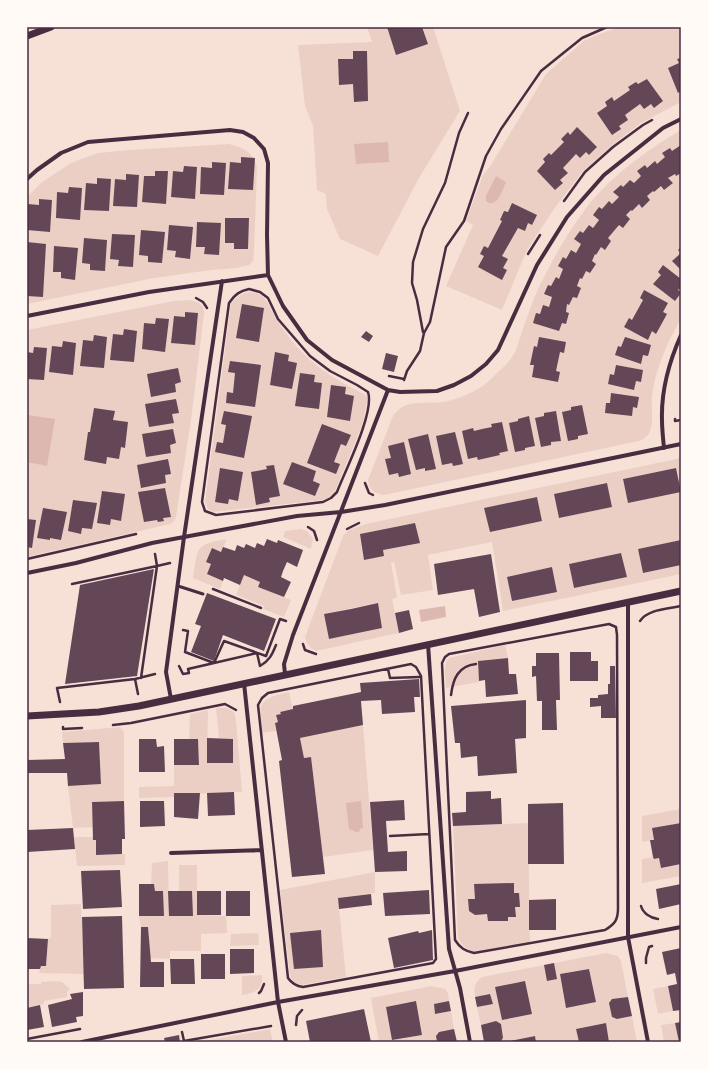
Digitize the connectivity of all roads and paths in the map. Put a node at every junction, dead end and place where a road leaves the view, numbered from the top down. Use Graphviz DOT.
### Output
graph roads {
  1 [pos="51,27"];
  2 [pos="607,27"];
  3 [pos="27,36"];
  4 [pos="468,113"];
  5 [pos="656,118"];
  6 [pos="681,119"];
  7 [pos="27,179"];
  8 [pos="560,205"];
  9 [pos="544,230"];
  10 [pos="528,255"];
  11 [pos="268,275"];
  12 [pos="222,281"];
  13 [pos="194,298"];
  14 [pos="206,315"];
  15 [pos="27,316"];
  16 [pos="424,333"];
  17 [pos="681,335"];
  18 [pos="384,374"];
  19 [pos="404,379"];
  20 [pos="411,379"];
  21 [pos="388,390"];
  22 [pos="400,392"];
  23 [pos="674,416"];
  24 [pos="681,420"];
  25 [pos="681,444"];
  26 [pos="664,448"];
  27 [pos="365,480"];
  28 [pos="376,497"];
  29 [pos="322,502"];
  30 [pos="341,512"];
  31 [pos="361,522"];
  32 [pos="303,526"];
  33 [pos="344,532"];
  34 [pos="184,537"];
  35 [pos="317,542"];
  36 [pos="152,543"];
  37 [pos="27,559"];
  38 [pos="181,561"];
  39 [pos="157,566"];
  40 [pos="27,573"];
  41 [pos="72,584"];
  42 [pos="178,586"];
  43 [pos="212,588"];
  44 [pos="681,591"];
  45 [pos="204,594"];
  46 [pos="628,603"];
  47 [pos="681,606"];
  48 [pos="261,608"];
  49 [pos="643,616"];
  50 [pos="287,617"];
  51 [pos="286,621"];
  52 [pos="184,623"];
  53 [pos="283,628"];
  54 [pos="183,630"];
  55 [pos="182,638"];
  56 [pos="277,642"];
  57 [pos="302,642"];
  58 [pos="428,644"];
  59 [pos="305,650"];
  60 [pos="257,653"];
  61 [pos="179,661"];
  62 [pos="214,663"];
  63 [pos="476,664"];
  64 [pos="388,668"];
  65 [pos="285,674"];
  66 [pos="442,675"];
  67 [pos="420,676"];
  68 [pos="430,676"];
  69 [pos="140,678"];
  70 [pos="135,679"];
  71 [pos="244,683"];
  72 [pos="451,695"];
  73 [pos="171,699"];
  74 [pos="62,714"];
  75 [pos="27,716"];
  76 [pos="429,834"];
  77 [pos="390,836"];
  78 [pos="262,850"];
  79 [pos="171,852"];
  80 [pos="681,927"];
  81 [pos="628,938"];
  82 [pos="654,945"];
  83 [pos="646,967"];
  84 [pos="455,971"];
  85 [pos="278,1002"];
  86 [pos="308,1008"];
  87 [pos="296,1023"];
  88 [pos="266,1026"];
  89 [pos="176,1033"];
  90 [pos="83,1042"];
  91 [pos="286,1042"];
  92 [pos="470,1042"];
  93 [pos="648,1042"];
  1 -- 3 [label="street"];
  2 -- 16 [label="path"];
  4 -- 16 [label="path"];
  5 -- 8 [label="path"];
  6 -- 22 [label="street"];
  7 -- 11 [label="street"];
  9 -- 10 [label="path"];
  11 -- 12 [label="street"];
  11 -- 21 [label="street"];
  12 -- 15 [label="street"];
  12 -- 34 [label="street"];
  13 -- 14 [label="path"];
  16 -- 19 [label="path"];
  17 -- 26 [label="street"];
  18 -- 19 [label="path"];
  19 -- 20 [label="path"];
  19 -- 22 [label="path"];
  21 -- 22 [label="street"];
  21 -- 30 [label="street"];
  23 -- 24 [label="path"];
  25 -- 26 [label="street"];
  26 -- 30 [label="street"];
  27 -- 28 [label="path"];
  29 -- 29 [label="path"];
  30 -- 34 [label="street"];
  30 -- 65 [label="street"];
  31 -- 33 [label="path"];
  32 -- 35 [label="path"];
  34 -- 36 [label="street"];
  34 -- 38 [label="street"];
  36 -- 37 [label="path"];
  36 -- 39 [label="path"];
  36 -- 40 [label="street"];
  38 -- 39 [label="path"];
  38 -- 42 [label="street"];
  39 -- 41 [label="path"];
  39 -- 69 [label="path"];
  42 -- 45 [label="lane"];
  42 -- 73 [label="street"];
  43 -- 48 [label="path"];
  44 -- 46 [label="street"];
  46 -- 58 [label="street"];
  46 -- 81 [label="street"];
  47 -- 49 [label="path"];
  50 -- 51 [label="path"];
  51 -- 53 [label="path"];
  51 -- 60 [label="path"];
  52 -- 54 [label="path"];
  54 -- 55 [label="path"];
  54 -- 62 [label="path"];
  56 -- 60 [label="path"];
  57 -- 59 [label="path"];
  58 -- 65 [label="street"];
  58 -- 68 [label="street"];
  60 -- 62 [label="path"];
  60 -- 62 [label="path"];
  61 -- 62 [label="path"];
  63 -- 72 [label="path"];
  64 -- 67 [label="path"];
  64 -- 67 [label="path"];
  64 -- 76 [label="path"];
  65 -- 71 [label="street"];
  66 -- 66 [label="path"];
  66 -- 68 [label="path"];
  67 -- 68 [label="path"];
  67 -- 76 [label="path"];
  68 -- 84 [label="street"];
  70 -- 74 [label="path"];
  71 -- 73 [label="street"];
  71 -- 78 [label="street"];
  73 -- 74 [label="street"];
  74 -- 75 [label="street"];
  76 -- 77 [label="path"];
  78 -- 79 [label="street"];
  78 -- 85 [label="street"];
  80 -- 81 [label="street"];
  81 -- 84 [label="street"];
  81 -- 93 [label="street"];
  82 -- 83 [label="path"];
  84 -- 85 [label="street"];
  84 -- 92 [label="street"];
  85 -- 90 [label="street"];
  85 -- 91 [label="street"];
  86 -- 87 [label="path"];
  88 -- 89 [label="path"];
}
